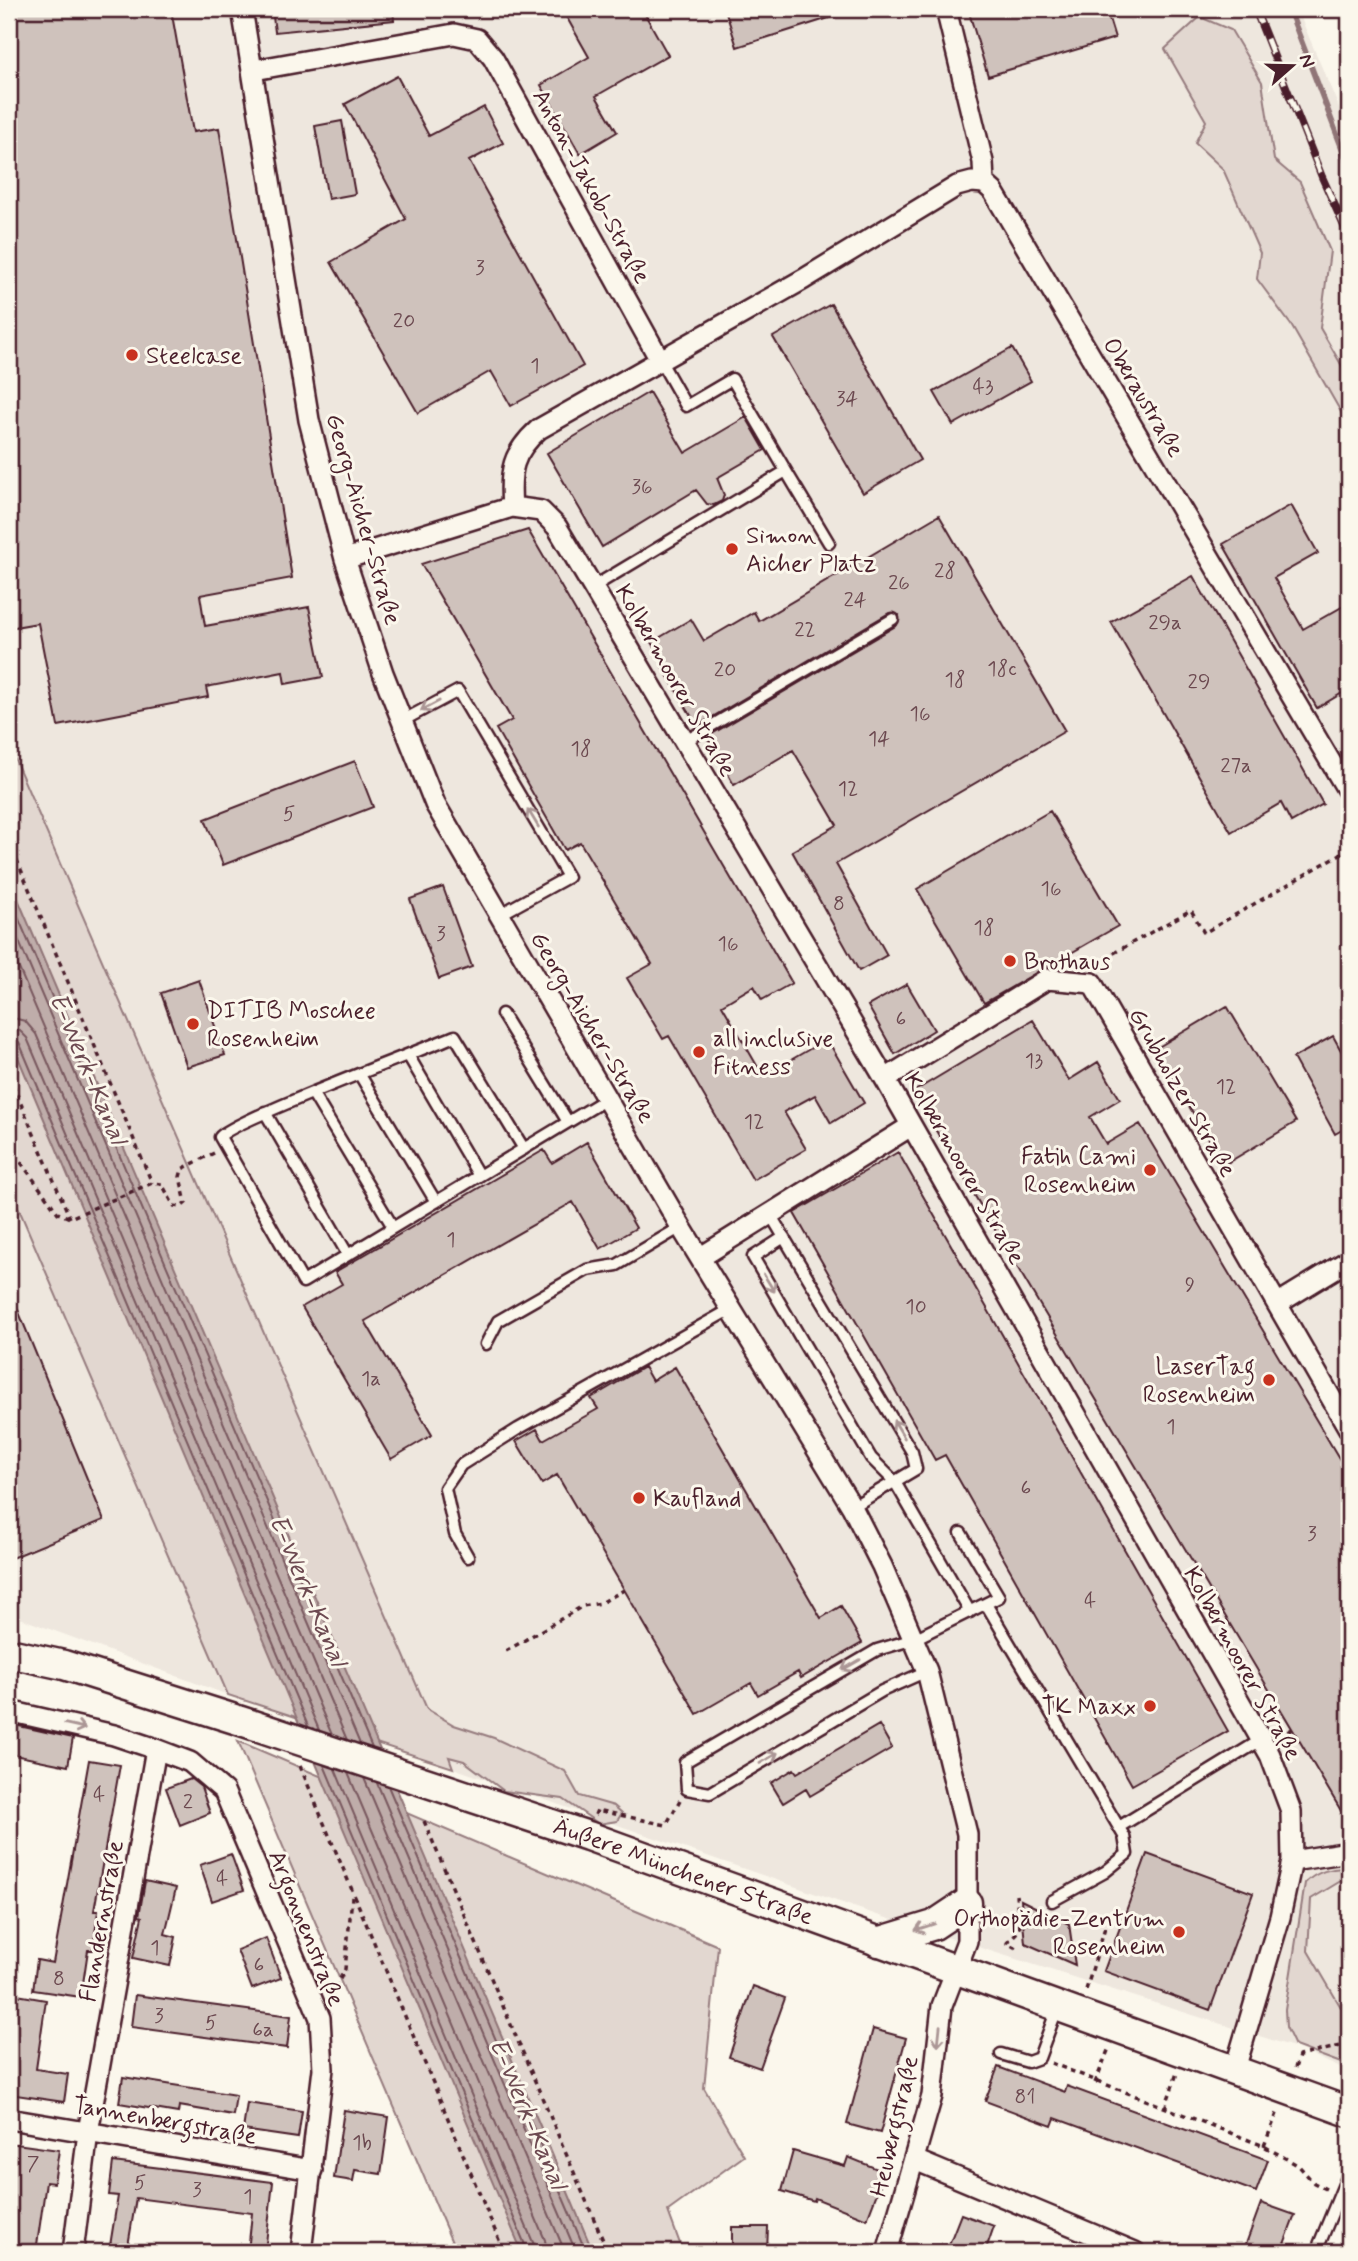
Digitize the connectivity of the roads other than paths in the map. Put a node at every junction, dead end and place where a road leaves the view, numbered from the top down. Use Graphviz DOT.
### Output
graph roads {
  1 [pos="242,9"];
  2 [pos="946,9"];
  3 [pos="254,70"];
  4 [pos="984,183"];
  5 [pos="660,360"];
  6 [pos="786,471"];
  7 [pos="512,507"];
  8 [pos="829,543"];
  9 [pos="345,559"];
  10 [pos="593,587"];
  11 [pos="893,619"];
  12 [pos="402,721"];
  13 [pos="683,743"];
  14 [pos="1349,793"];
  15 [pos="499,915"];
  16 [pos="502,1014"];
  17 [pos="408,1055"];
  18 [pos="360,1075"];
  19 [pos="885,1079"];
  20 [pos="313,1094"];
  21 [pos="608,1098"];
  22 [pos="265,1112"];
  23 [pos="568,1122"];
  24 [pos="911,1126"];
  25 [pos="524,1149"];
  26 [pos="479,1176"];
  27 [pos="436,1202"];
  28 [pos="769,1214"];
  29 [pos="393,1227"];
  30 [pos="681,1227"];
  31 [pos="784,1237"];
  32 [pos="348,1255"];
  33 [pos="701,1257"];
  34 [pos="1349,1260"];
  35 [pos="1277,1304"];
  36 [pos="732,1309"];
  37 [pos="486,1344"];
  38 [pos="1349,1429"];
  39 [pos="895,1482"];
  40 [pos="852,1507"];
  41 [pos="961,1534"];
  42 [pos="468,1557"];
  43 [pos="986,1604"];
  44 [pos="970,1612"];
  45 [pos="914,1639"];
  46 [pos="9,1653"];
  47 [pos="927,1671"];
  48 [pos="9,1711"];
  49 [pos="1261,1740"];
  50 [pos="156,1749"];
  51 [pos="1119,1827"];
  52 [pos="1349,1852"];
  53 [pos="1292,1861"];
  54 [pos="1052,1901"];
  55 [pos="967,1903"];
  56 [pos="878,1942"];
  57 [pos="958,1971"];
  58 [pos="1069,2009"];
  59 [pos="1001,2054"];
  60 [pos="1235,2069"];
  61 [pos="1349,2112"];
  62 [pos="9,2119"];
  63 [pos="88,2132"];
  64 [pos="915,2160"];
  65 [pos="312,2170"];
  66 [pos="1349,2172"];
  67 [pos="73,2252"];
  68 [pos="301,2252"];
  69 [pos="887,2252"];
  70 [pos="1135,2252"];
  71 [pos="1316,2252"];
  1 -- 3 [label="street, Georg-Aicher-Straße"];
  2 -- 4 [label="street, Oberaustraße"];
  3 -- 5 [label="street, Anton-Jakob-Straße"];
  3 -- 9 [label="street, Georg-Aicher-Straße"];
  4 -- 5 [label="street"];
  4 -- 14 [label="street, Oberaustraße"];
  5 -- 6 [label="lane"];
  5 -- 7 [label="street"];
  6 -- 8 [label="lane"];
  6 -- 10 [label="lane"];
  7 -- 9 [label="street"];
  7 -- 10 [label="street, Kolbermoorer Straße"];
  9 -- 12 [label="street, Georg-Aicher-Straße"];
  10 -- 13 [label="street, Kolbermoorer Straße"];
  11 -- 13 [label="lane"];
  12 -- 15 [label="street, Georg-Aicher-Straße"];
  15 -- 12 [label="lane, one-way"];
  13 -- 19 [label="street, Kolbermoorer Straße"];
  15 -- 21 [label="street, Georg-Aicher-Straße"];
  16 -- 23 [label="lane"];
  17 -- 18 [label="lane"];
  17 -- 25 [label="lane"];
  17 -- 26 [label="lane"];
  18 -- 20 [label="lane"];
  18 -- 27 [label="lane"];
  19 -- 24 [label="street, Kolbermoorer Straße"];
  19 -- 35 [label="street, Grubholzer Straße"];
  20 -- 22 [label="lane"];
  20 -- 29 [label="lane"];
  21 -- 23 [label="lane"];
  21 -- 30 [label="street, Georg-Aicher-Straße"];
  22 -- 32 [label="lane"];
  22 -- 32 [label="lane"];
  23 -- 25 [label="lane"];
  24 -- 28 [label="street"];
  24 -- 49 [label="street, Kolbermoorer Straße"];
  25 -- 26 [label="lane"];
  26 -- 27 [label="lane"];
  27 -- 29 [label="lane"];
  28 -- 31 [label="lane"];
  28 -- 33 [label="street"];
  29 -- 32 [label="lane"];
  30 -- 33 [label="street, Georg-Aicher-Straße"];
  30 -- 37 [label="lane"];
  39 -- 31 [label="lane, one-way"];
  31 -- 39 [label="lane, one-way"];
  33 -- 36 [label="street, Georg-Aicher-Straße"];
  34 -- 35 [label="street"];
  35 -- 38 [label="street, Grubholzer Straße"];
  36 -- 40 [label="street, Georg-Aicher-Straße"];
  36 -- 42 [label="lane"];
  39 -- 40 [label="lane"];
  39 -- 44 [label="lane"];
  40 -- 45 [label="street, Georg-Aicher-Straße"];
  41 -- 43 [label="lane"];
  43 -- 44 [label="lane"];
  43 -- 51 [label="lane"];
  44 -- 45 [label="lane"];
  45 -- 47 [label="street, Georg-Aicher-Straße"];
  45 -- 47 [label="lane, one-way"];
  46 -- 56 [label="main road, Äußere Münchener Straße"];
  47 -- 55 [label="street, Georg-Aicher-Straße"];
  48 -- 50 [label="street, one-way"];
  49 -- 51 [label="lane"];
  49 -- 53 [label="street, Kolbermoorer Straße"];
  50 -- 63 [label="street, Flandernstraße"];
  50 -- 65 [label="street, Argonnenstraße"];
  51 -- 54 [label="lane"];
  52 -- 53 [label="street"];
  53 -- 60 [label="street, Kolbermoorer Straße"];
  55 -- 56 [label="main road, one-way"];
  55 -- 57 [label="street, Georg-Aicher-Straße"];
  56 -- 57 [label="main road, Äußere Münchener Straße"];
  57 -- 58 [label="main road, Äußere Münchener Straße"];
  57 -- 64 [label="street, Heubergstraße, one-way"];
  58 -- 59 [label="lane"];
  58 -- 60 [label="main road, Äußere Münchener Straße"];
  60 -- 61 [label="main road, Äußere Münchener Straße"];
  62 -- 63 [label="street, Tannenbergstraße"];
  63 -- 65 [label="street, Tannenbergstraße"];
  63 -- 67 [label="street, Flandernstraße"];
  64 -- 69 [label="street, Heubergstraße"];
  64 -- 70 [label="street"];
  65 -- 68 [label="street, Argonnenstraße"];
  66 -- 71 [label="lane"];
}
